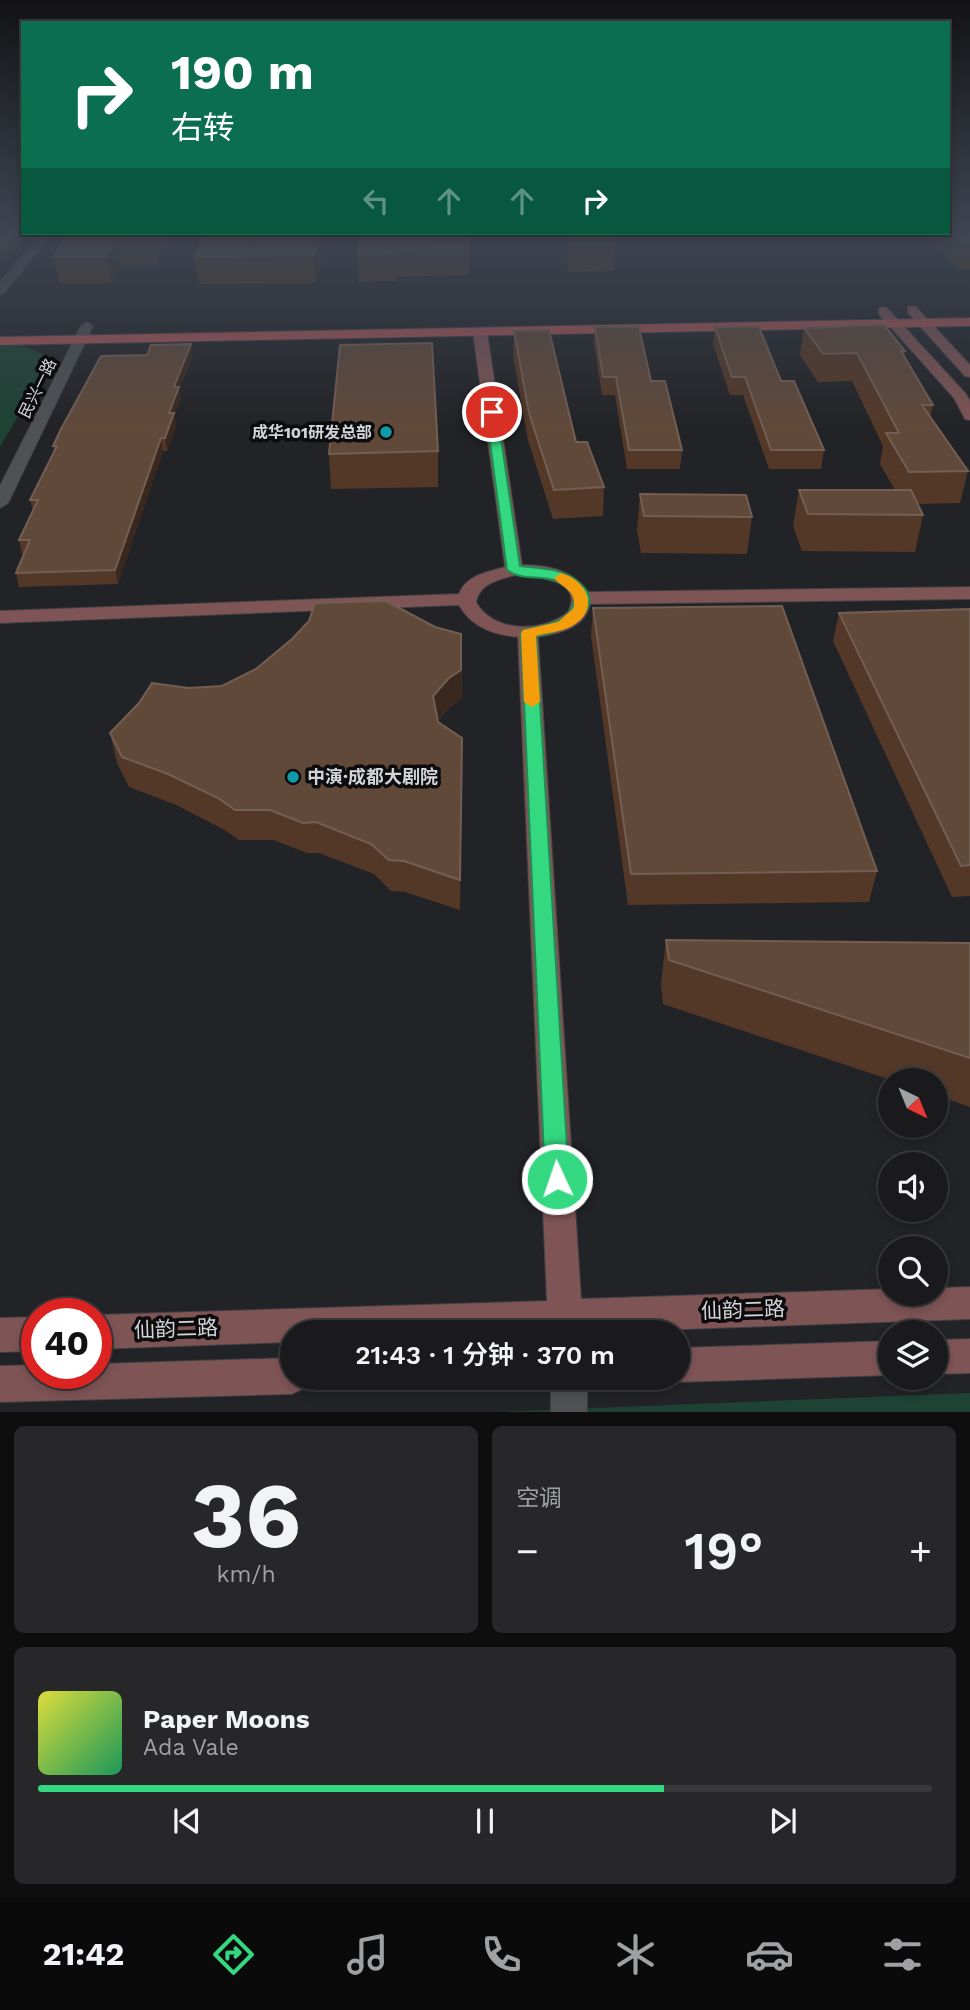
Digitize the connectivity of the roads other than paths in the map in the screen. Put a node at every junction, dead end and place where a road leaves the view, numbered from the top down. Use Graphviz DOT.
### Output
graph roads {
  1 [pos="970,309"];
  2 [pos="912,310"];
  3 [pos="883,311"];
  4 [pos="970,322"];
  5 [pos="925,323"];
  6 [pos="895,324"];
  7 [pos="88,326"];
  8 [pos="0,327"];
  9 [pos="481,332"];
  10 [pos="80,340"];
  11 [pos="0,341"];
  12 [pos="970,373"];
  13 [pos="970,416"];
  14 [pos="0,503"];
  15 [pos="514,570"];
  16 [pos="970,593"];
  17 [pos="582,598"];
  18 [pos="465,600"];
  19 [pos="0,617"];
  20 [pos="528,633"];
  21 [pos="970,1303"];
  22 [pos="565,1320"];
  23 [pos="642,1320"];
  24 [pos="280,1329"];
  25 [pos="112,1332"];
  26 [pos="21,1334"];
  27 [pos="0,1335"];
  28 [pos="970,1356"];
  29 [pos="948,1357"];
  30 [pos="878,1358"];
  31 [pos="690,1365"];
  32 [pos="280,1376"];
  33 [pos="0,1384"];
  34 [pos="569,1390"];
  35 [pos="569,1412"];
  1 -- 2 [label="main road"];
  2 -- 3 [label="main road"];
  2 -- 5 [label="street"];
  3 -- 6 [label="street"];
  3 -- 7 [label="main road"];
  4 -- 5 [label="main road"];
  5 -- 6 [label="main road"];
  5 -- 12 [label="street"];
  6 -- 9 [label="main road"];
  6 -- 13 [label="street"];
  7 -- 8 [label="main road"];
  7 -- 10 [label="street, 民兴一路"];
  9 -- 10 [label="main road"];
  9 -- 15 [label="street"];
  10 -- 11 [label="main road"];
  10 -- 14 [label="street, 民兴一路"];
  15 -- 17 [label="street"];
  15 -- 18 [label="street"];
  16 -- 17 [label="street"];
  17 -- 20 [label="street"];
  18 -- 19 [label="street"];
  18 -- 20 [label="street"];
  20 -- 22 [label="street"];
  21 -- 23 [label="street, 仙韵二路"];
  24 -- 25 [label="street, 仙韵二路"];
  26 -- 27 [label="street"];
  28 -- 29 [label="street"];
  30 -- 31 [label="street"];
  32 -- 33 [label="street"];
  34 -- 35 [label="street"];
}
